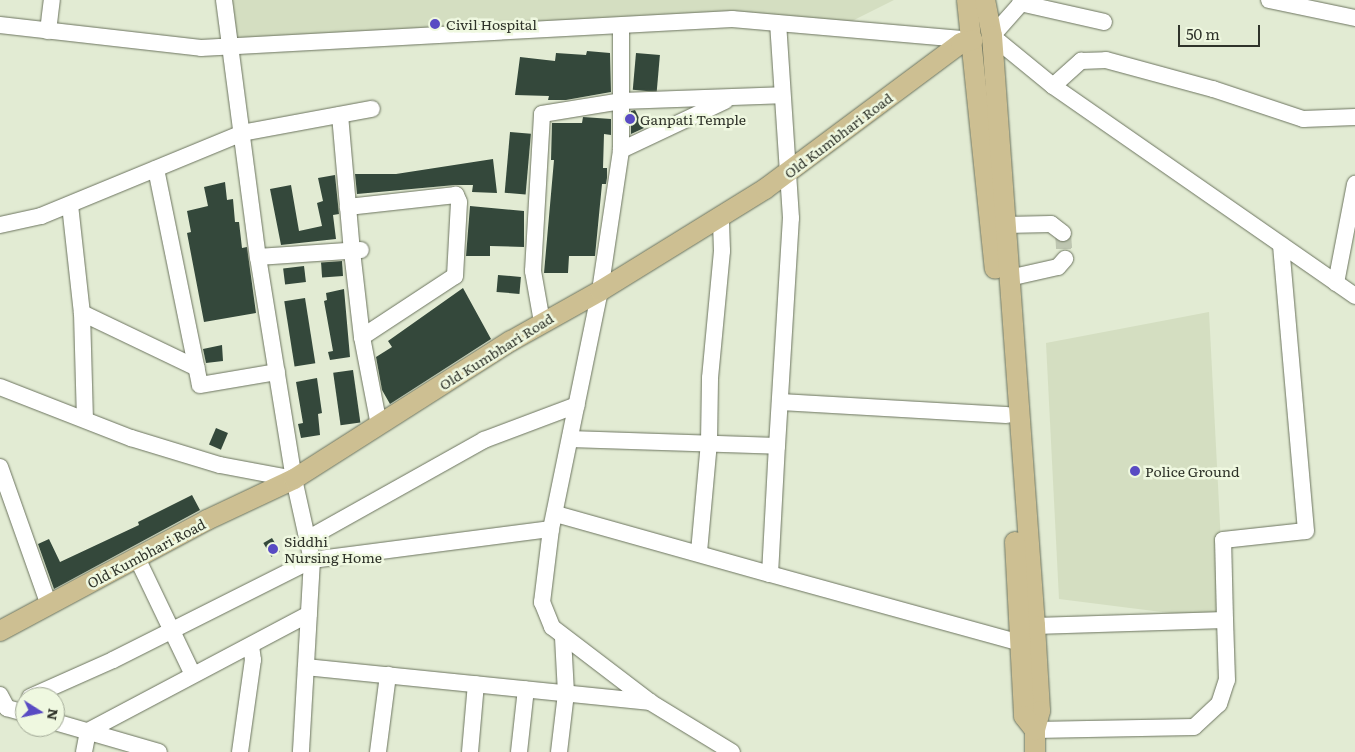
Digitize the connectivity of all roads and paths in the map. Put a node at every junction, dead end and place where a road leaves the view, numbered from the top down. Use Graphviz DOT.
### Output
graph roads {
  1 [pos="52,0"];
  2 [pos="224,0"];
  3 [pos="967,0"];
  4 [pos="985,0"];
  5 [pos="1270,0"];
  6 [pos="1022,2"];
  7 [pos="1355,18"];
  8 [pos="1104,22"];
  9 [pos="778,23"];
  10 [pos="0,25"];
  11 [pos="620,26"];
  12 [pos="48,31"];
  13 [pos="982,38"];
  14 [pos="230,47"];
  15 [pos="1053,86"];
  16 [pos="781,95"];
  17 [pos="731,98"];
  18 [pos="622,101"];
  19 [pos="372,108"];
  20 [pos="340,115"];
  21 [pos="1355,117"];
  22 [pos="242,133"];
  23 [pos="621,150"];
  24 [pos="156,169"];
  25 [pos="785,174"];
  26 [pos="1355,184"];
  27 [pos="70,205"];
  28 [pos="348,207"];
  29 [pos="721,216"];
  30 [pos="1005,225"];
  31 [pos="0,226"];
  32 [pos="1063,234"];
  33 [pos="1281,245"];
  34 [pos="358,250"];
  35 [pos="258,257"];
  36 [pos="1065,259"];
  37 [pos="1009,278"];
  38 [pos="1336,283"];
  39 [pos="600,291"];
  40 [pos="1355,296"];
  41 [pos="82,312"];
  42 [pos="542,322"];
  43 [pos="362,337"];
  44 [pos="197,368"];
  45 [pos="277,372"];
  46 [pos="0,387"];
  47 [pos="780,402"];
  48 [pos="576,405"];
  49 [pos="1007,415"];
  50 [pos="85,419"];
  51 [pos="379,425"];
  52 [pos="570,439"];
  53 [pos="709,443"];
  54 [pos="777,446"];
  55 [pos="0,467"];
  56 [pos="294,479"];
  57 [pos="554,521"];
  58 [pos="307,540"];
  59 [pos="699,552"];
  60 [pos="137,558"];
  61 [pos="312,560"];
  62 [pos="770,574"];
  63 [pos="49,605"];
  64 [pos="309,614"];
  65 [pos="1225,620"];
  66 [pos="1035,626"];
  67 [pos="0,631"];
  68 [pos="171,631"];
  69 [pos="562,638"];
  70 [pos="1020,643"];
  71 [pos="251,646"];
  72 [pos="306,667"];
  73 [pos="192,674"];
  74 [pos="388,675"];
  75 [pos="476,684"];
  76 [pos="51,687"];
  77 [pos="526,689"];
  78 [pos="566,693"];
  79 [pos="650,702"];
  80 [pos="15,703"];
  81 [pos="2,706"];
  82 [pos="15,710"];
  83 [pos="65,725"];
  84 [pos="1035,730"];
  85 [pos="88,731"];
  86 [pos="84,752"];
  87 [pos="159,752"];
  88 [pos="240,752"];
  89 [pos="301,752"];
  90 [pos="378,752"];
  91 [pos="470,752"];
  92 [pos="519,752"];
  93 [pos="559,752"];
  94 [pos="732,752"];
  95 [pos="1035,752"];
  1 -- 12 [label="street"];
  2 -- 14 [label="street"];
  3 -- 13 [label="main road"];
  4 -- 13 [label="main road"];
  5 -- 7 [label="street"];
  6 -- 8 [label="street"];
  6 -- 13 [label="street"];
  9 -- 11 [label="street"];
  9 -- 13 [label="street"];
  9 -- 16 [label="street"];
  10 -- 12 [label="street"];
  11 -- 14 [label="street"];
  11 -- 18 [label="street"];
  12 -- 14 [label="street"];
  13 -- 15 [label="street"];
  13 -- 25 [label="main road, Old Kumbhari Road"];
  13 -- 30 [label="main road"];
  13 -- 49 [label="main road"];
  14 -- 22 [label="street"];
  15 -- 21 [label="street"];
  15 -- 33 [label="street"];
  16 -- 17 [label="street"];
  16 -- 25 [label="street"];
  17 -- 18 [label="street"];
  17 -- 23 [label="street"];
  18 -- 23 [label="street"];
  18 -- 42 [label="street"];
  19 -- 20 [label="street"];
  20 -- 22 [label="street"];
  20 -- 28 [label="street"];
  22 -- 24 [label="street"];
  22 -- 35 [label="street"];
  23 -- 39 [label="street"];
  24 -- 27 [label="street"];
  24 -- 44 [label="street"];
  25 -- 29 [label="main road, Old Kumbhari Road"];
  25 -- 47 [label="street"];
  26 -- 38 [label="street"];
  27 -- 31 [label="street"];
  27 -- 41 [label="street"];
  28 -- 34 [label="street"];
  28 -- 43 [label="street"];
  29 -- 39 [label="main road, Old Kumbhari Road"];
  29 -- 53 [label="street"];
  30 -- 32 [label="street"];
  30 -- 37 [label="main road"];
  33 -- 38 [label="street"];
  33 -- 65 [label="street"];
  34 -- 35 [label="street"];
  34 -- 43 [label="street"];
  35 -- 45 [label="street"];
  36 -- 37 [label="street"];
  37 -- 66 [label="main road"];
  38 -- 40 [label="street"];
  39 -- 42 [label="main road, Old Kumbhari Road"];
  39 -- 48 [label="street"];
  41 -- 44 [label="street"];
  41 -- 50 [label="street"];
  42 -- 51 [label="main road, Old Kumbhari Road"];
  43 -- 51 [label="street"];
  44 -- 45 [label="street"];
  45 -- 56 [label="street"];
  46 -- 50 [label="street"];
  47 -- 49 [label="street"];
  47 -- 54 [label="street"];
  48 -- 52 [label="street"];
  48 -- 58 [label="street"];
  49 -- 70 [label="main road"];
  50 -- 56 [label="street"];
  51 -- 56 [label="main road, Old Kumbhari Road"];
  52 -- 53 [label="street"];
  52 -- 57 [label="street"];
  53 -- 54 [label="street"];
  53 -- 59 [label="street"];
  54 -- 62 [label="street"];
  55 -- 63 [label="street"];
  56 -- 58 [label="street"];
  56 -- 60 [label="main road, Old Kumbhari Road"];
  57 -- 59 [label="street"];
  57 -- 61 [label="street"];
  57 -- 69 [label="street"];
  58 -- 61 [label="street"];
  59 -- 62 [label="street"];
  60 -- 63 [label="main road, Old Kumbhari Road"];
  60 -- 68 [label="street"];
  61 -- 64 [label="street"];
  61 -- 68 [label="street"];
  62 -- 70 [label="street"];
  63 -- 67 [label="main road, Old Kumbhari Road"];
  64 -- 71 [label="street"];
  64 -- 72 [label="street"];
  65 -- 66 [label="street"];
  65 -- 84 [label="street"];
  66 -- 84 [label="main road"];
  68 -- 73 [label="street"];
  68 -- 76 [label="street"];
  69 -- 78 [label="street"];
  69 -- 79 [label="street"];
  70 -- 84 [label="main road"];
  71 -- 73 [label="street"];
  71 -- 88 [label="street"];
  72 -- 74 [label="street"];
  72 -- 89 [label="street"];
  73 -- 85 [label="street"];
  74 -- 75 [label="street"];
  74 -- 90 [label="street"];
  75 -- 77 [label="street"];
  75 -- 91 [label="street"];
  77 -- 78 [label="street"];
  77 -- 92 [label="street"];
  78 -- 79 [label="street"];
  78 -- 93 [label="street"];
  79 -- 94 [label="street"];
  80 -- 81 [label="street"];
  81 -- 82 [label="street"];
  83 -- 85 [label="street"];
  84 -- 95 [label="main road"];
  85 -- 86 [label="street"];
  85 -- 87 [label="street"];
}
